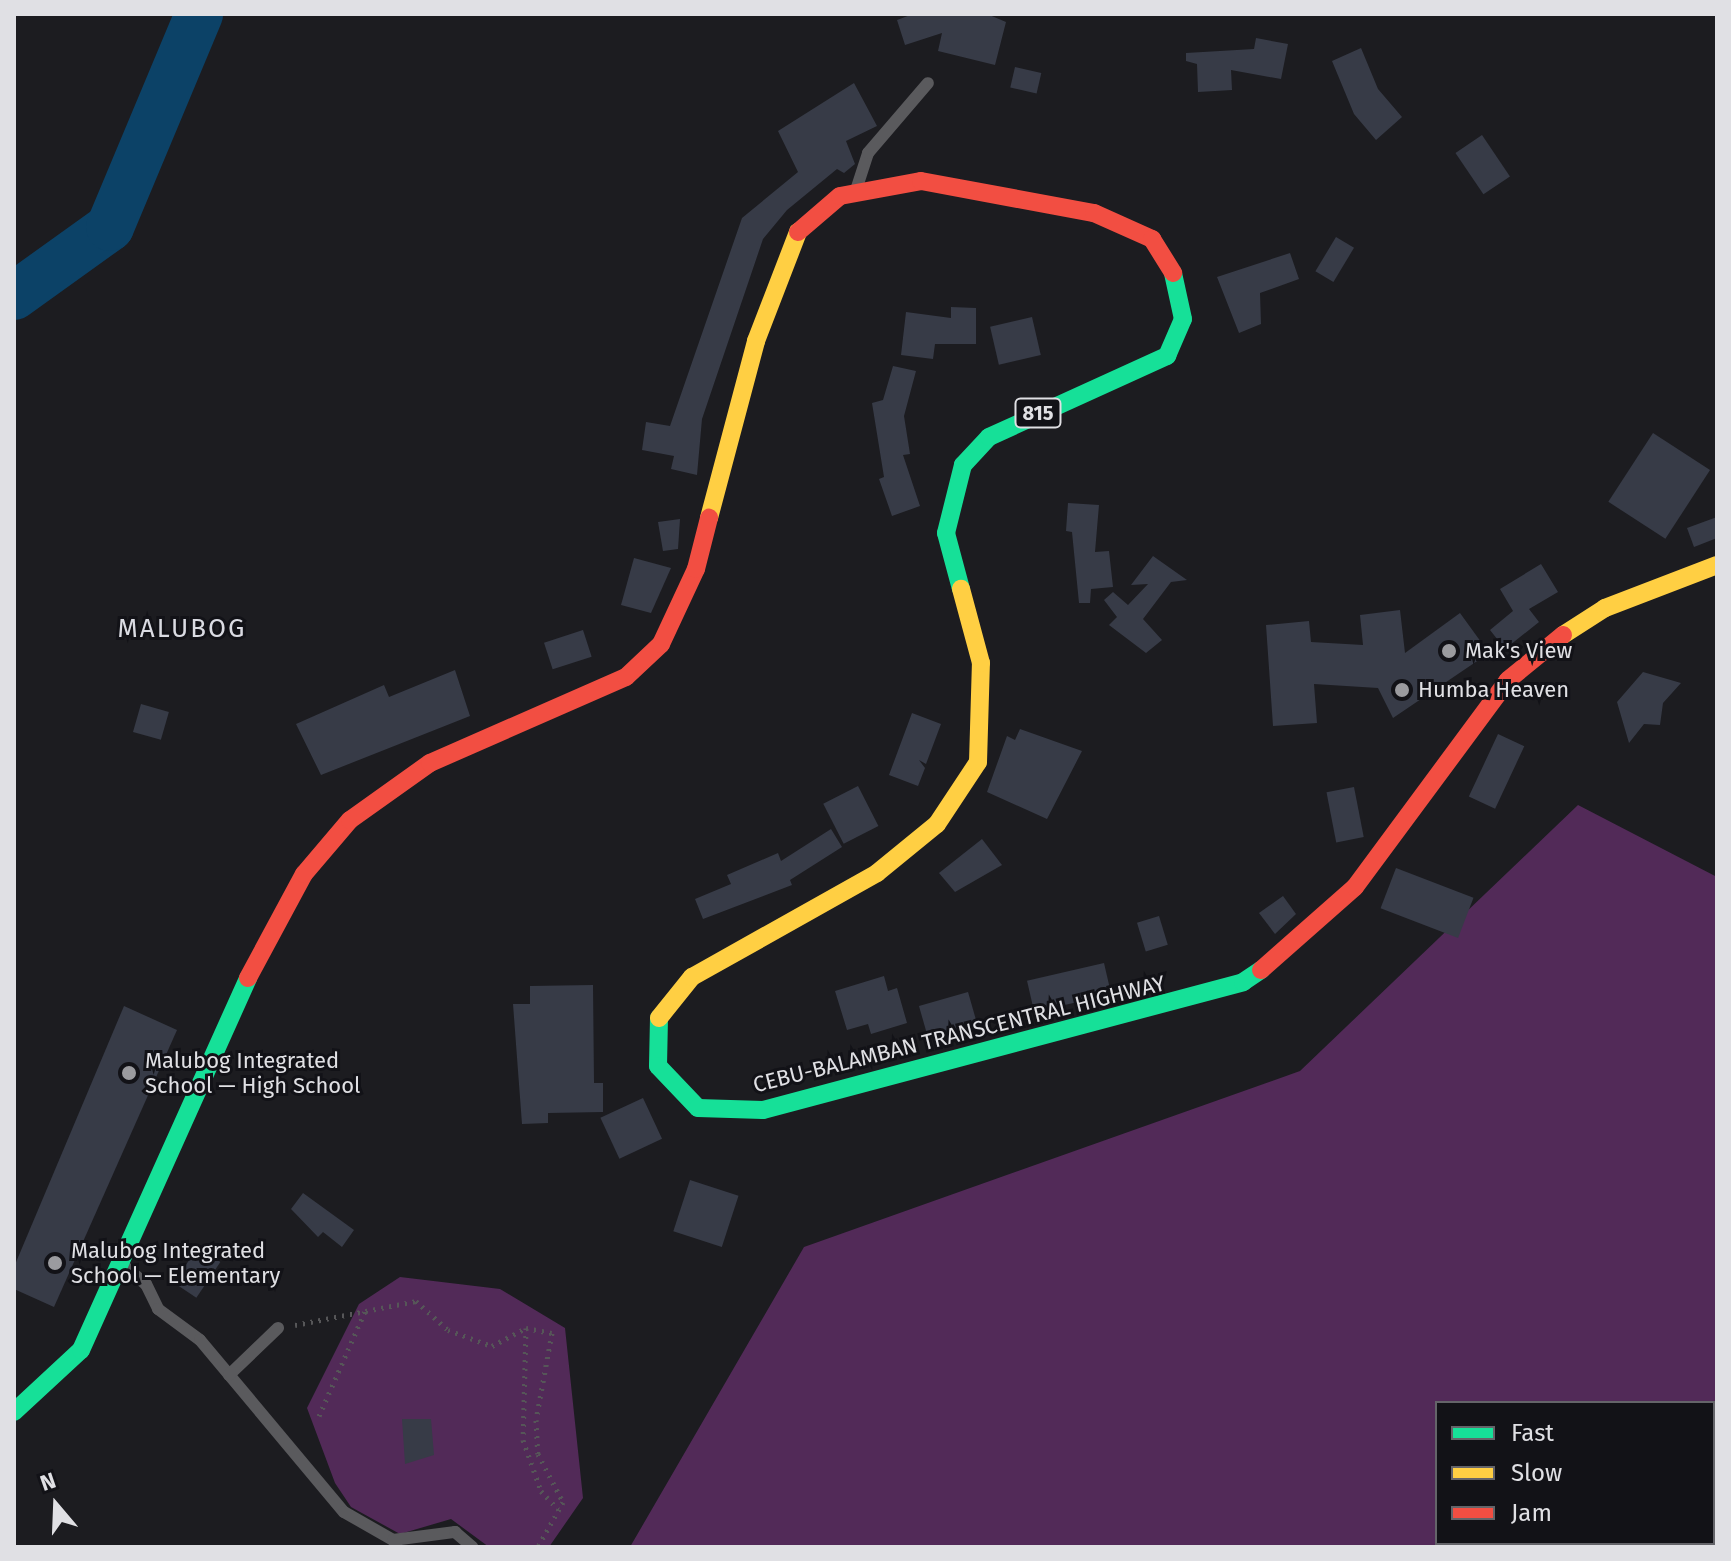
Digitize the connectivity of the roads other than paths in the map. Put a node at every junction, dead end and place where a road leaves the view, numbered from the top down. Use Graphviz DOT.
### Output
graph roads {
  1 [pos="928,83"];
  2 [pos="856,190"];
  3 [pos="1717,565"];
  4 [pos="123,1265"];
  5 [pos="278,1328"];
  6 [pos="229,1375"];
  7 [pos="14,1412"];
  8 [pos="472,1547"];
  1 -- 2 [label="lane"];
  2 -- 3 [label="main road, CEBU-BALAMBAN TRANSCENTRAL HIGHWAY / 815"];
  2 -- 4 [label="main road, CEBU-BALAMBAN TRANSCENTRAL HIGHWAY / 815"];
  4 -- 6 [label="lane"];
  4 -- 7 [label="main road, CEBU-BALAMBAN TRANSCENTRAL HIGHWAY / 815"];
  5 -- 6 [label="lane"];
  6 -- 8 [label="lane"];
}
